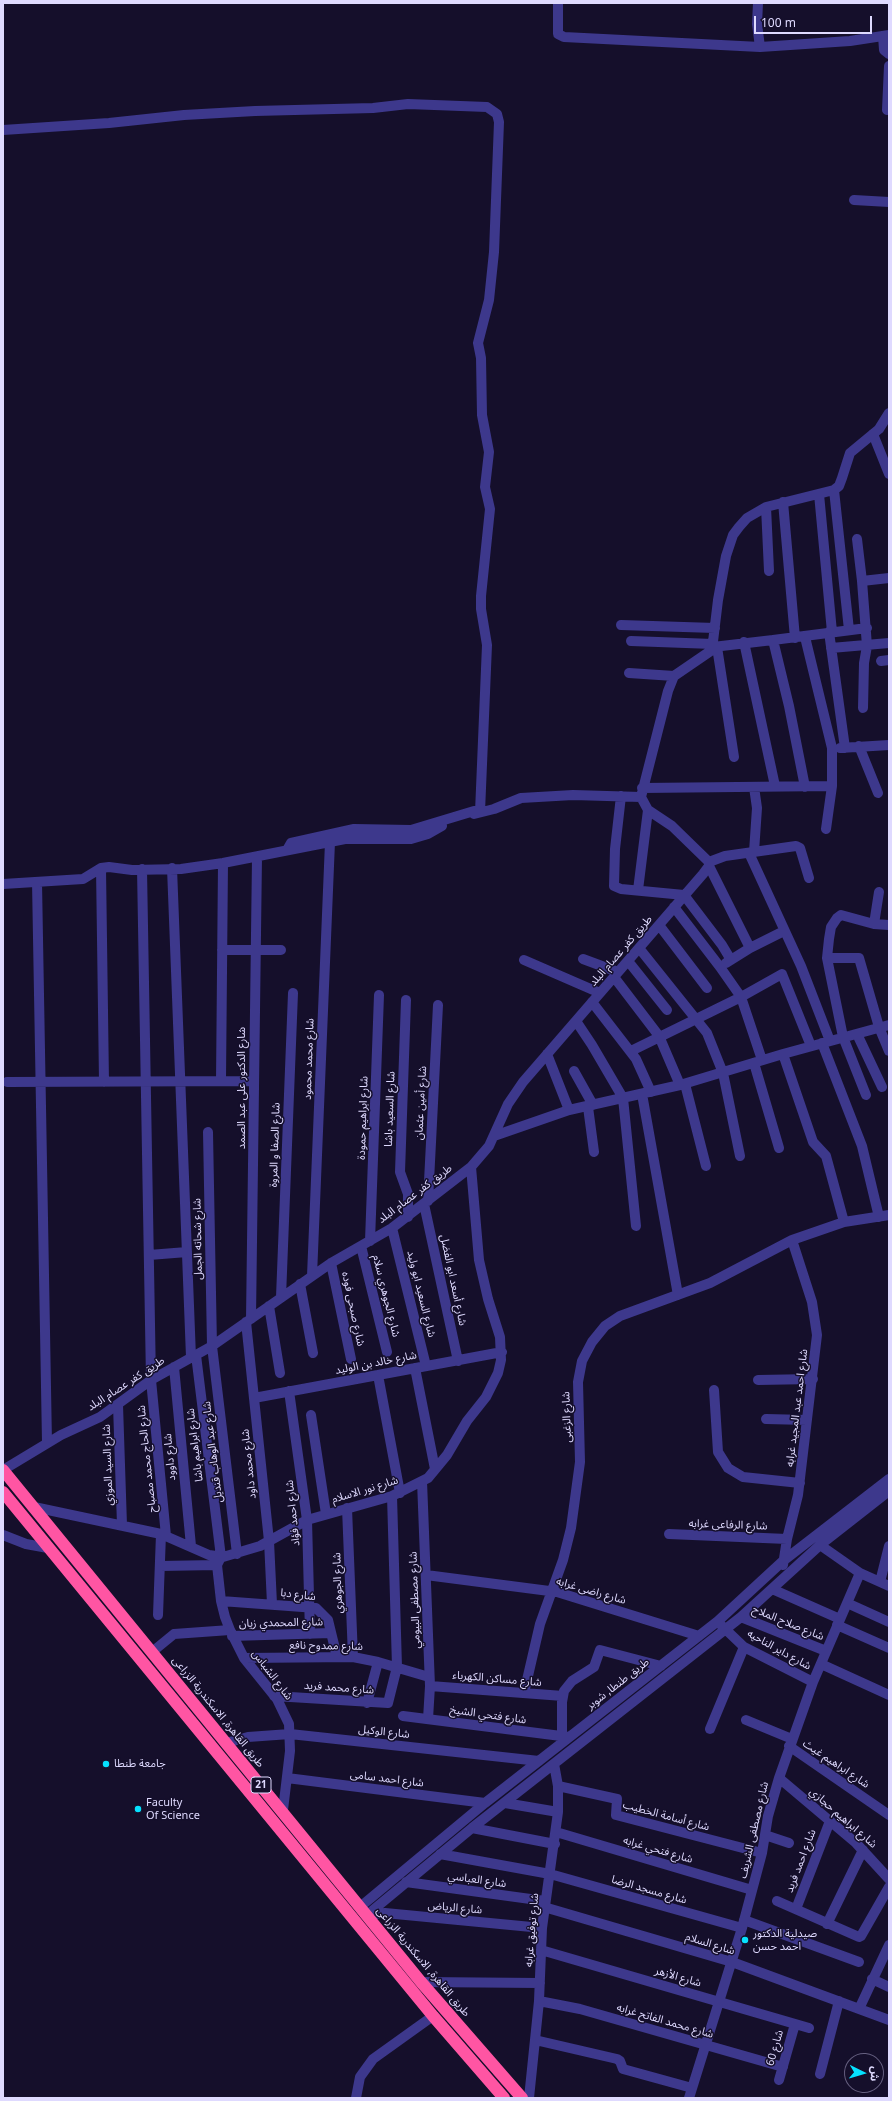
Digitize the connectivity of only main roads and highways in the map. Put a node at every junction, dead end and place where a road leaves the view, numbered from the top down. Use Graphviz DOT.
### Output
graph roads {
  1 [pos="3,1470"];
  2 [pos="3,1492"];
  3 [pos="155,1656"];
  4 [pos="148,1669"];
  5 [pos="205,1717"];
  6 [pos="194,1727"];
  7 [pos="504,2098"];
  8 [pos="522,2098"];
  1 -- 3 [label="highway, طريق القاهرة, الاسكندرية الزراعى / 21"];
  2 -- 4 [label="highway, 21"];
  3 -- 4 [label="highway"];
  3 -- 5 [label="highway, طريق القاهرة, الاسكندرية الزراعى / 21"];
  4 -- 6 [label="highway, 21"];
  5 -- 6 [label="highway"];
  5 -- 8 [label="highway, طريق القاهرة, الاسكندرية الزراعى / 21"];
  6 -- 7 [label="highway, 21"];
}
